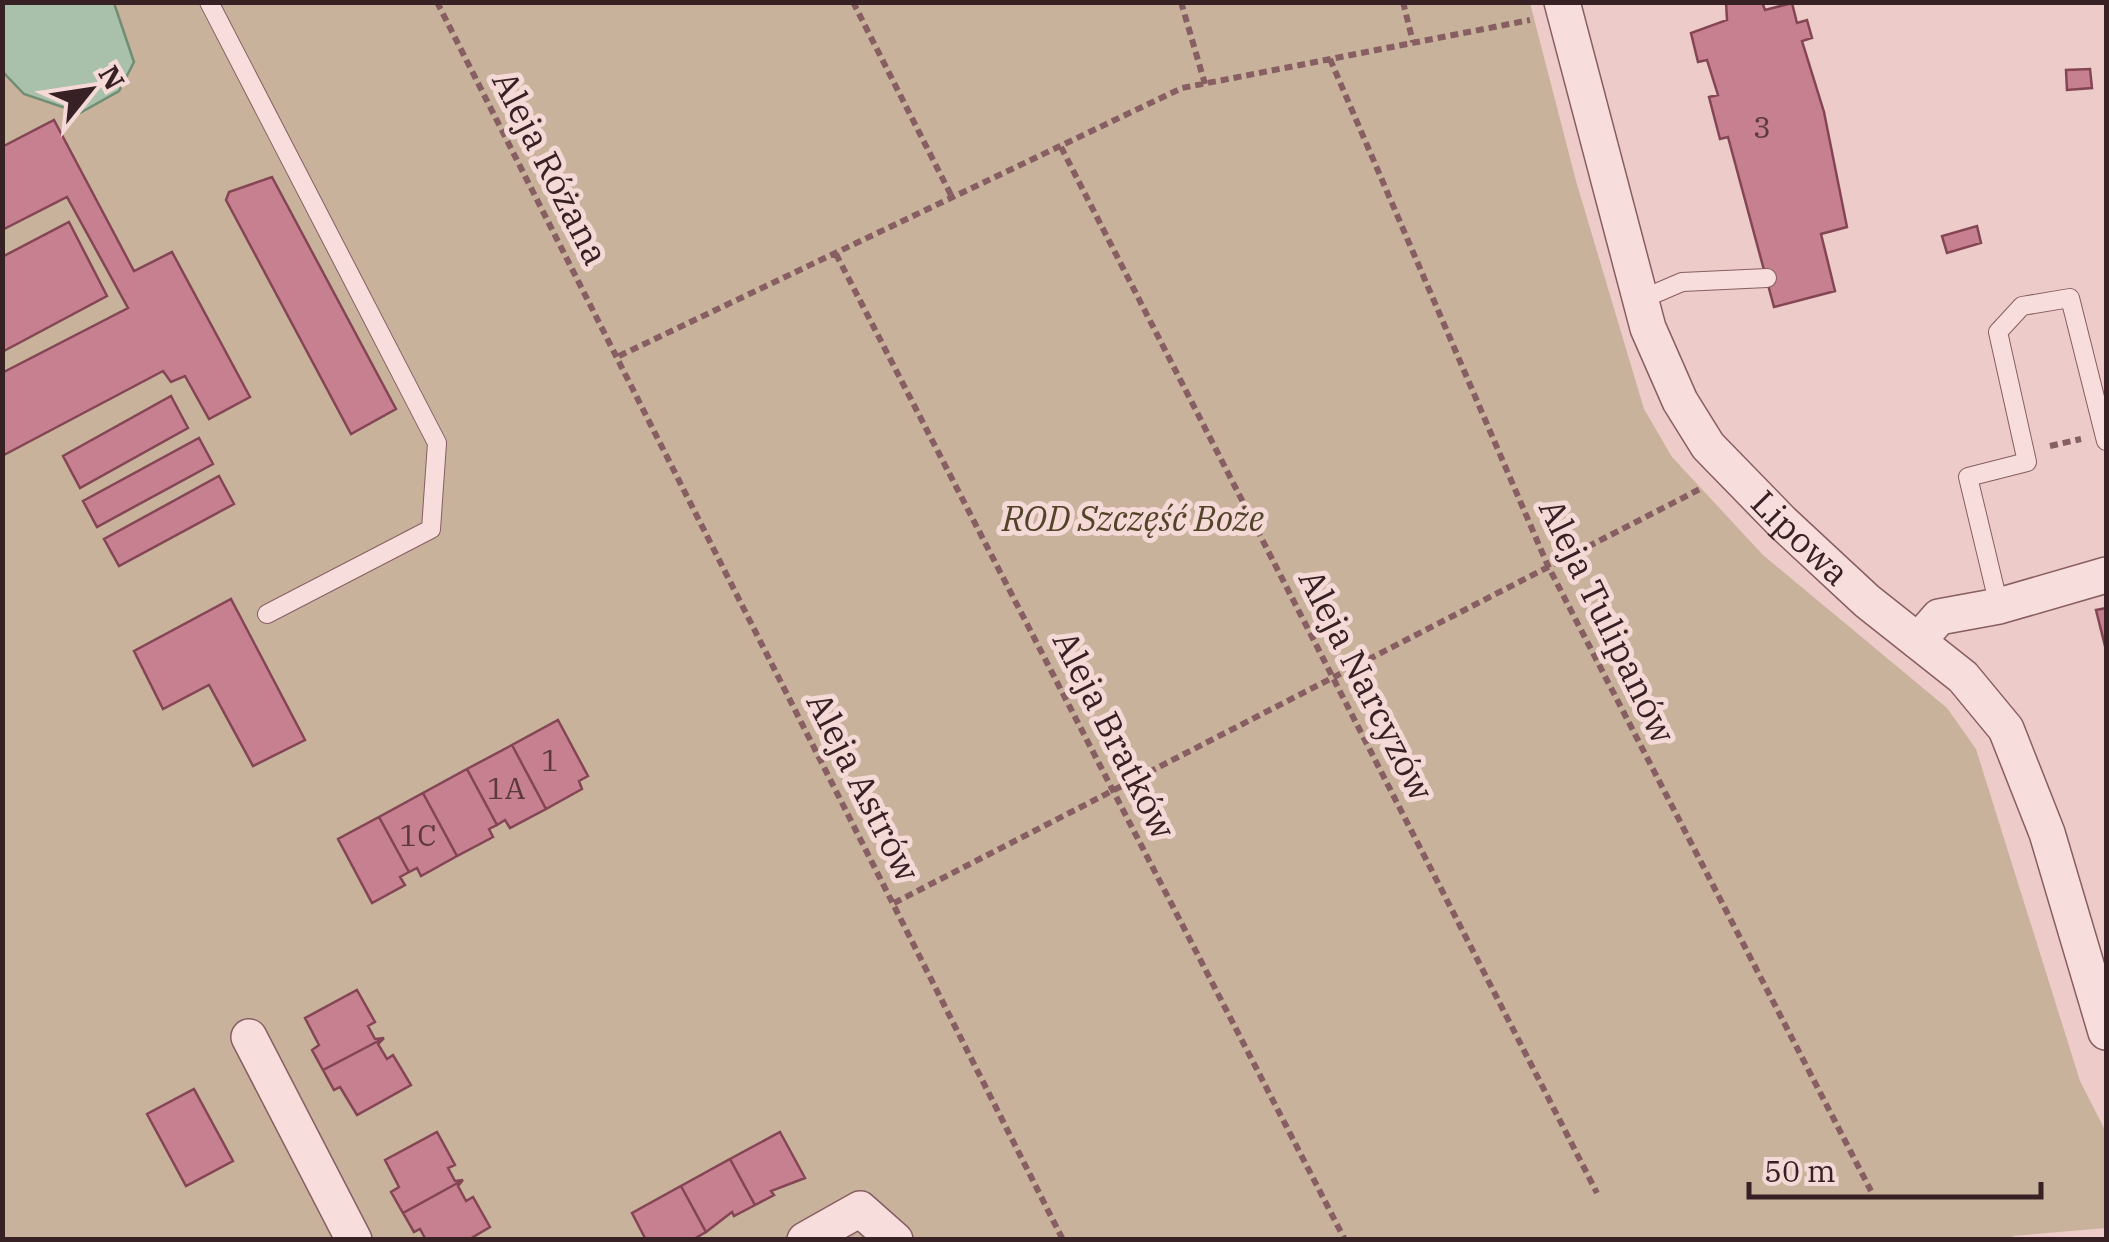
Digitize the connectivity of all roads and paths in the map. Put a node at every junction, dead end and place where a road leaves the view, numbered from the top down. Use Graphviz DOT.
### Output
graph roads {
  1 [pos="209,2"];
  2 [pos="437,2"];
  3 [pos="853,2"];
  4 [pos="1181,2"];
  5 [pos="1403,2"];
  6 [pos="1562,2"];
  7 [pos="1526,22"];
  8 [pos="1412,42"];
  9 [pos="1330,58"];
  10 [pos="1205,84"];
  11 [pos="1062,147"];
  12 [pos="953,199"];
  13 [pos="836,254"];
  14 [pos="1766,278"];
  15 [pos="1640,300"];
  16 [pos="618,356"];
  17 [pos="2106,441"];
  18 [pos="1700,490"];
  19 [pos="1548,566"];
  20 [pos="2106,576"];
  21 [pos="2000,606"];
  22 [pos="267,614"];
  23 [pos="1918,641"];
  24 [pos="1334,676"];
  25 [pos="1115,789"];
  26 [pos="894,903"];
  27 [pos="2106,1032"];
  28 [pos="249,1037"];
  29 [pos="1871,1190"];
  30 [pos="1597,1193"];
  31 [pos="354,1240"];
  32 [pos="806,1240"];
  33 [pos="895,1240"];
  34 [pos="1063,1240"];
  35 [pos="1345,1240"];
  1 -- 22 [label="lane"];
  2 -- 16 [label="path, Aleja Różana"];
  3 -- 12 [label="path"];
  4 -- 10 [label="path"];
  5 -- 8 [label="path"];
  6 -- 15 [label="street, Lipowa"];
  7 -- 8 [label="path"];
  8 -- 9 [label="path"];
  9 -- 10 [label="path"];
  9 -- 19 [label="path, Aleja Tulipanów"];
  10 -- 11 [label="path"];
  11 -- 12 [label="path"];
  11 -- 24 [label="path, Aleja Narcyzów"];
  12 -- 13 [label="path"];
  13 -- 16 [label="path"];
  13 -- 25 [label="path, Aleja Bratków"];
  14 -- 15 [label="lane"];
  15 -- 23 [label="street, Lipowa"];
  16 -- 26 [label="path, Aleja Astrów"];
  17 -- 21 [label="lane"];
  18 -- 19 [label="path"];
  19 -- 24 [label="path"];
  19 -- 29 [label="path, Aleja Tulipanów"];
  20 -- 21 [label="street"];
  21 -- 23 [label="street"];
  23 -- 27 [label="street, Lipowa"];
  24 -- 25 [label="path"];
  24 -- 30 [label="path, Aleja Narcyzów"];
  25 -- 26 [label="path"];
  25 -- 35 [label="path, Aleja Bratków"];
  26 -- 34 [label="path, Aleja Astrów"];
  28 -- 31 [label="street"];
  32 -- 33 [label="street"];
}
